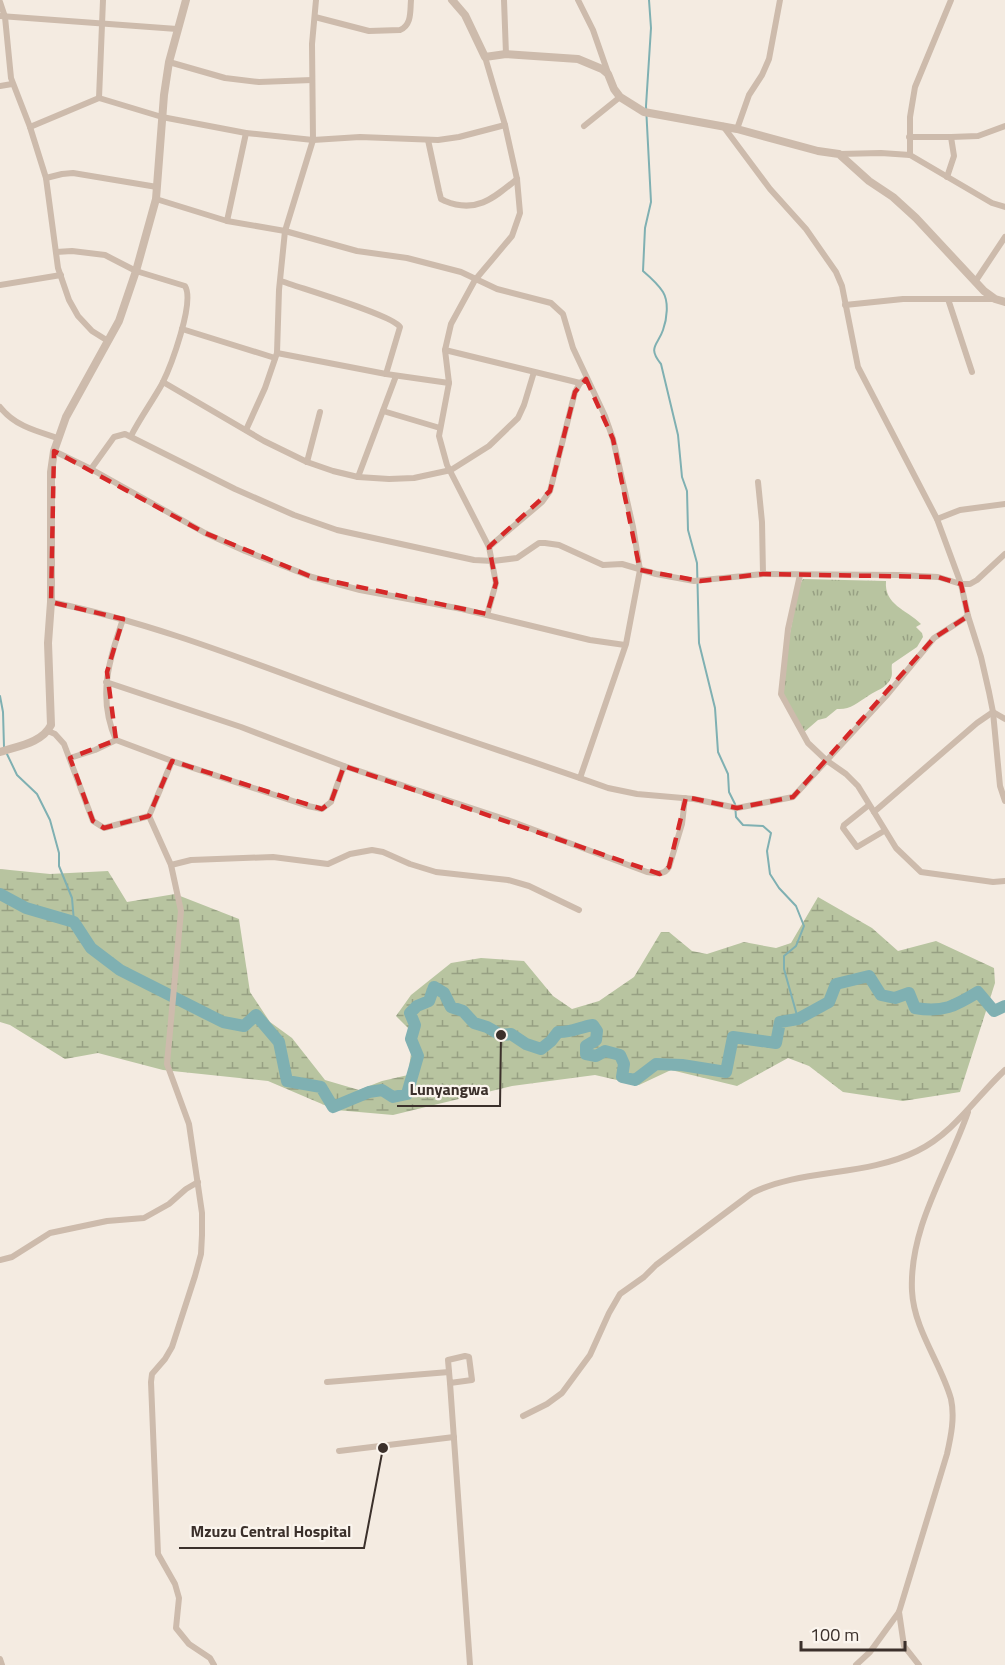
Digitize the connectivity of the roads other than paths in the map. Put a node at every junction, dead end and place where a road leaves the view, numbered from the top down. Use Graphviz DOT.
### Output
graph roads {
  1 [pos="103,0"];
  2 [pos="186,0"];
  3 [pos="316,0"];
  4 [pos="411,0"];
  5 [pos="452,0"];
  6 [pos="504,0"];
  7 [pos="578,0"];
  8 [pos="780,0"];
  9 [pos="951,0"];
  10 [pos="0,2"];
  11 [pos="3,16"];
  12 [pos="315,17"];
  13 [pos="102,22"];
  14 [pos="177,29"];
  15 [pos="506,54"];
  16 [pos="485,57"];
  17 [pos="169,62"];
  18 [pos="608,74"];
  19 [pos="312,80"];
  20 [pos="12,84"];
  21 [pos="0,86"];
  22 [pos="620,97"];
  23 [pos="99,98"];
  24 [pos="162,117"];
  25 [pos="505,125"];
  26 [pos="584,126"];
  27 [pos="723,126"];
  28 [pos="1005,126"];
  29 [pos="30,127"];
  30 [pos="737,129"];
  31 [pos="246,133"];
  32 [pos="909,137"];
  33 [pos="951,137"];
  34 [pos="313,140"];
  35 [pos="428,140"];
  36 [pos="839,154"];
  37 [pos="910,155"];
  38 [pos="947,177"];
  39 [pos="46,178"];
  40 [pos="517,179"];
  41 [pos="157,187"];
  42 [pos="156,199"];
  43 [pos="1005,207"];
  44 [pos="227,221"];
  45 [pos="285,231"];
  46 [pos="1005,237"];
  47 [pos="56,252"];
  48 [pos="136,271"];
  49 [pos="61,275"];
  50 [pos="475,280"];
  51 [pos="281,281"];
  52 [pos="975,282"];
  53 [pos="0,285"];
  54 [pos="948,299"];
  55 [pos="995,299"];
  56 [pos="1005,302"];
  57 [pos="845,305"];
  58 [pos="182,329"];
  59 [pos="108,341"];
  60 [pos="446,350"];
  61 [pos="276,356"];
  62 [pos="534,372"];
  63 [pos="972,372"];
  64 [pos="386,374"];
  65 [pos="396,376"];
  66 [pos="583,381"];
  67 [pos="163,382"];
  68 [pos="449,383"];
  69 [pos="0,407"];
  70 [pos="383,411"];
  71 [pos="320,412"];
  72 [pos="440,428"];
  73 [pos="246,430"];
  74 [pos="131,436"];
  75 [pos="58,438"];
  76 [pos="54,451"];
  77 [pos="307,462"];
  78 [pos="91,469"];
  79 [pos="451,470"];
  80 [pos="358,477"];
  81 [pos="758,482"];
  82 [pos="1005,504"];
  83 [pos="937,519"];
  84 [pos="489,547"];
  85 [pos="1005,554"];
  86 [pos="493,561"];
  87 [pos="640,570"];
  88 [pos="763,574"];
  89 [pos="800,575"];
  90 [pos="961,584"];
  91 [pos="51,602"];
  92 [pos="487,615"];
  93 [pos="968,616"];
  94 [pos="123,618"];
  95 [pos="625,645"];
  96 [pos="106,682"];
  97 [pos="993,712"];
  98 [pos="1005,719"];
  99 [pos="48,731"];
  100 [pos="116,740"];
  101 [pos="0,752"];
  102 [pos="70,758"];
  103 [pos="826,760"];
  104 [pos="172,761"];
  105 [pos="344,766"];
  106 [pos="580,778"];
  107 [pos="686,798"];
  108 [pos="1005,801"];
  109 [pos="869,805"];
  110 [pos="874,812"];
  111 [pos="149,816"];
  112 [pos="884,831"];
  113 [pos="171,865"];
  114 [pos="1005,881"];
  115 [pos="579,910"];
  116 [pos="1005,1070"];
  117 [pos="968,1110"];
  118 [pos="198,1182"];
  119 [pos="0,1260"];
  120 [pos="449,1372"];
  121 [pos="327,1382"];
  122 [pos="450,1383"];
  123 [pos="523,1416"];
  124 [pos="453,1437"];
  125 [pos="339,1451"];
  126 [pos="899,1612"];
  127 [pos="0,1659"];
  128 [pos="2,1665"];
  129 [pos="214,1665"];
  130 [pos="470,1665"];
  131 [pos="856,1665"];
  132 [pos="919,1665"];
  1 -- 13 [label="street"];
  2 -- 14 [label="street"];
  3 -- 12 [label="street"];
  4 -- 12 [label="street"];
  5 -- 16 [label="street"];
  6 -- 15 [label="street"];
  7 -- 18 [label="street"];
  8 -- 30 [label="street"];
  9 -- 32 [label="street"];
  10 -- 11 [label="street"];
  11 -- 13 [label="street"];
  11 -- 20 [label="street"];
  12 -- 19 [label="street"];
  13 -- 14 [label="street"];
  13 -- 23 [label="street"];
  14 -- 17 [label="street"];
  15 -- 16 [label="street"];
  15 -- 18 [label="street"];
  16 -- 25 [label="street"];
  17 -- 19 [label="street"];
  17 -- 24 [label="street"];
  18 -- 22 [label="street"];
  19 -- 34 [label="street"];
  20 -- 21 [label="street"];
  20 -- 29 [label="street"];
  22 -- 26 [label="street"];
  22 -- 27 [label="street"];
  23 -- 24 [label="street"];
  23 -- 29 [label="street"];
  24 -- 31 [label="street"];
  24 -- 41 [label="street"];
  25 -- 35 [label="street"];
  25 -- 40 [label="street"];
  27 -- 30 [label="street"];
  27 -- 57 [label="street"];
  28 -- 33 [label="street"];
  29 -- 39 [label="street"];
  30 -- 36 [label="street"];
  31 -- 34 [label="street"];
  31 -- 44 [label="street"];
  32 -- 33 [label="street"];
  32 -- 37 [label="street"];
  33 -- 38 [label="street"];
  34 -- 35 [label="street"];
  34 -- 45 [label="street"];
  35 -- 40 [label="street"];
  36 -- 37 [label="street"];
  36 -- 52 [label="street"];
  37 -- 38 [label="street"];
  38 -- 43 [label="street"];
  39 -- 41 [label="street"];
  39 -- 47 [label="street"];
  40 -- 50 [label="street"];
  41 -- 42 [label="street"];
  42 -- 44 [label="street"];
  42 -- 48 [label="street"];
  44 -- 45 [label="street"];
  45 -- 50 [label="street"];
  45 -- 51 [label="street"];
  46 -- 52 [label="street"];
  47 -- 48 [label="street"];
  47 -- 49 [label="street"];
  48 -- 58 [label="street"];
  48 -- 59 [label="street"];
  49 -- 53 [label="street"];
  49 -- 59 [label="street"];
  50 -- 60 [label="street"];
  50 -- 66 [label="street"];
  51 -- 61 [label="street"];
  51 -- 64 [label="street"];
  52 -- 55 [label="street"];
  54 -- 55 [label="street"];
  54 -- 57 [label="street"];
  54 -- 63 [label="street"];
  55 -- 56 [label="street"];
  57 -- 83 [label="street"];
  58 -- 61 [label="street"];
  58 -- 67 [label="street"];
  59 -- 75 [label="street"];
  60 -- 62 [label="street"];
  60 -- 68 [label="street"];
  61 -- 64 [label="street"];
  61 -- 73 [label="street"];
  62 -- 66 [label="street"];
  62 -- 79 [label="street"];
  64 -- 65 [label="street"];
  65 -- 68 [label="street"];
  65 -- 70 [label="street"];
  66 -- 84 [label="street"];
  66 -- 87 [label="street"];
  67 -- 73 [label="street"];
  67 -- 74 [label="street"];
  68 -- 72 [label="street"];
  69 -- 75 [label="street"];
  70 -- 72 [label="street"];
  70 -- 80 [label="street"];
  71 -- 77 [label="street"];
  72 -- 79 [label="street"];
  73 -- 77 [label="street"];
  74 -- 78 [label="street"];
  74 -- 86 [label="street"];
  75 -- 76 [label="street"];
  76 -- 78 [label="street"];
  76 -- 91 [label="street"];
  77 -- 80 [label="street"];
  78 -- 92 [label="street"];
  79 -- 80 [label="street"];
  79 -- 84 [label="street"];
  81 -- 88 [label="street"];
  82 -- 83 [label="street"];
  83 -- 90 [label="street"];
  84 -- 86 [label="street"];
  85 -- 90 [label="street"];
  86 -- 87 [label="street"];
  86 -- 92 [label="street"];
  87 -- 88 [label="street"];
  87 -- 95 [label="street"];
  88 -- 89 [label="street"];
  89 -- 90 [label="street"];
  89 -- 103 [label="street"];
  90 -- 93 [label="street"];
  91 -- 94 [label="street"];
  91 -- 99 [label="street"];
  92 -- 95 [label="street"];
  93 -- 97 [label="street"];
  93 -- 103 [label="street"];
  94 -- 96 [label="street"];
  94 -- 106 [label="street"];
  95 -- 106 [label="street"];
  96 -- 100 [label="street"];
  96 -- 105 [label="street"];
  97 -- 98 [label="street"];
  97 -- 108 [label="street"];
  97 -- 110 [label="street"];
  99 -- 101 [label="street"];
  99 -- 102 [label="street"];
  100 -- 102 [label="street"];
  100 -- 104 [label="street"];
  102 -- 111 [label="street"];
  103 -- 107 [label="street"];
  103 -- 109 [label="street"];
  104 -- 105 [label="street"];
  104 -- 111 [label="street"];
  105 -- 107 [label="street"];
  106 -- 107 [label="street"];
  109 -- 110 [label="street"];
  109 -- 112 [label="street"];
  110 -- 112 [label="street"];
  111 -- 113 [label="street"];
  112 -- 114 [label="street"];
  113 -- 115 [label="street"];
  113 -- 118 [label="street"];
  116 -- 117 [label="street"];
  117 -- 123 [label="street"];
  117 -- 126 [label="street"];
  118 -- 119 [label="street"];
  118 -- 129 [label="street"];
  120 -- 121 [label="street"];
  120 -- 122 [label="street"];
  120 -- 122 [label="street"];
  122 -- 124 [label="street"];
  124 -- 125 [label="street"];
  124 -- 130 [label="street"];
  126 -- 131 [label="street"];
  126 -- 132 [label="street"];
  127 -- 128 [label="street"];
}
